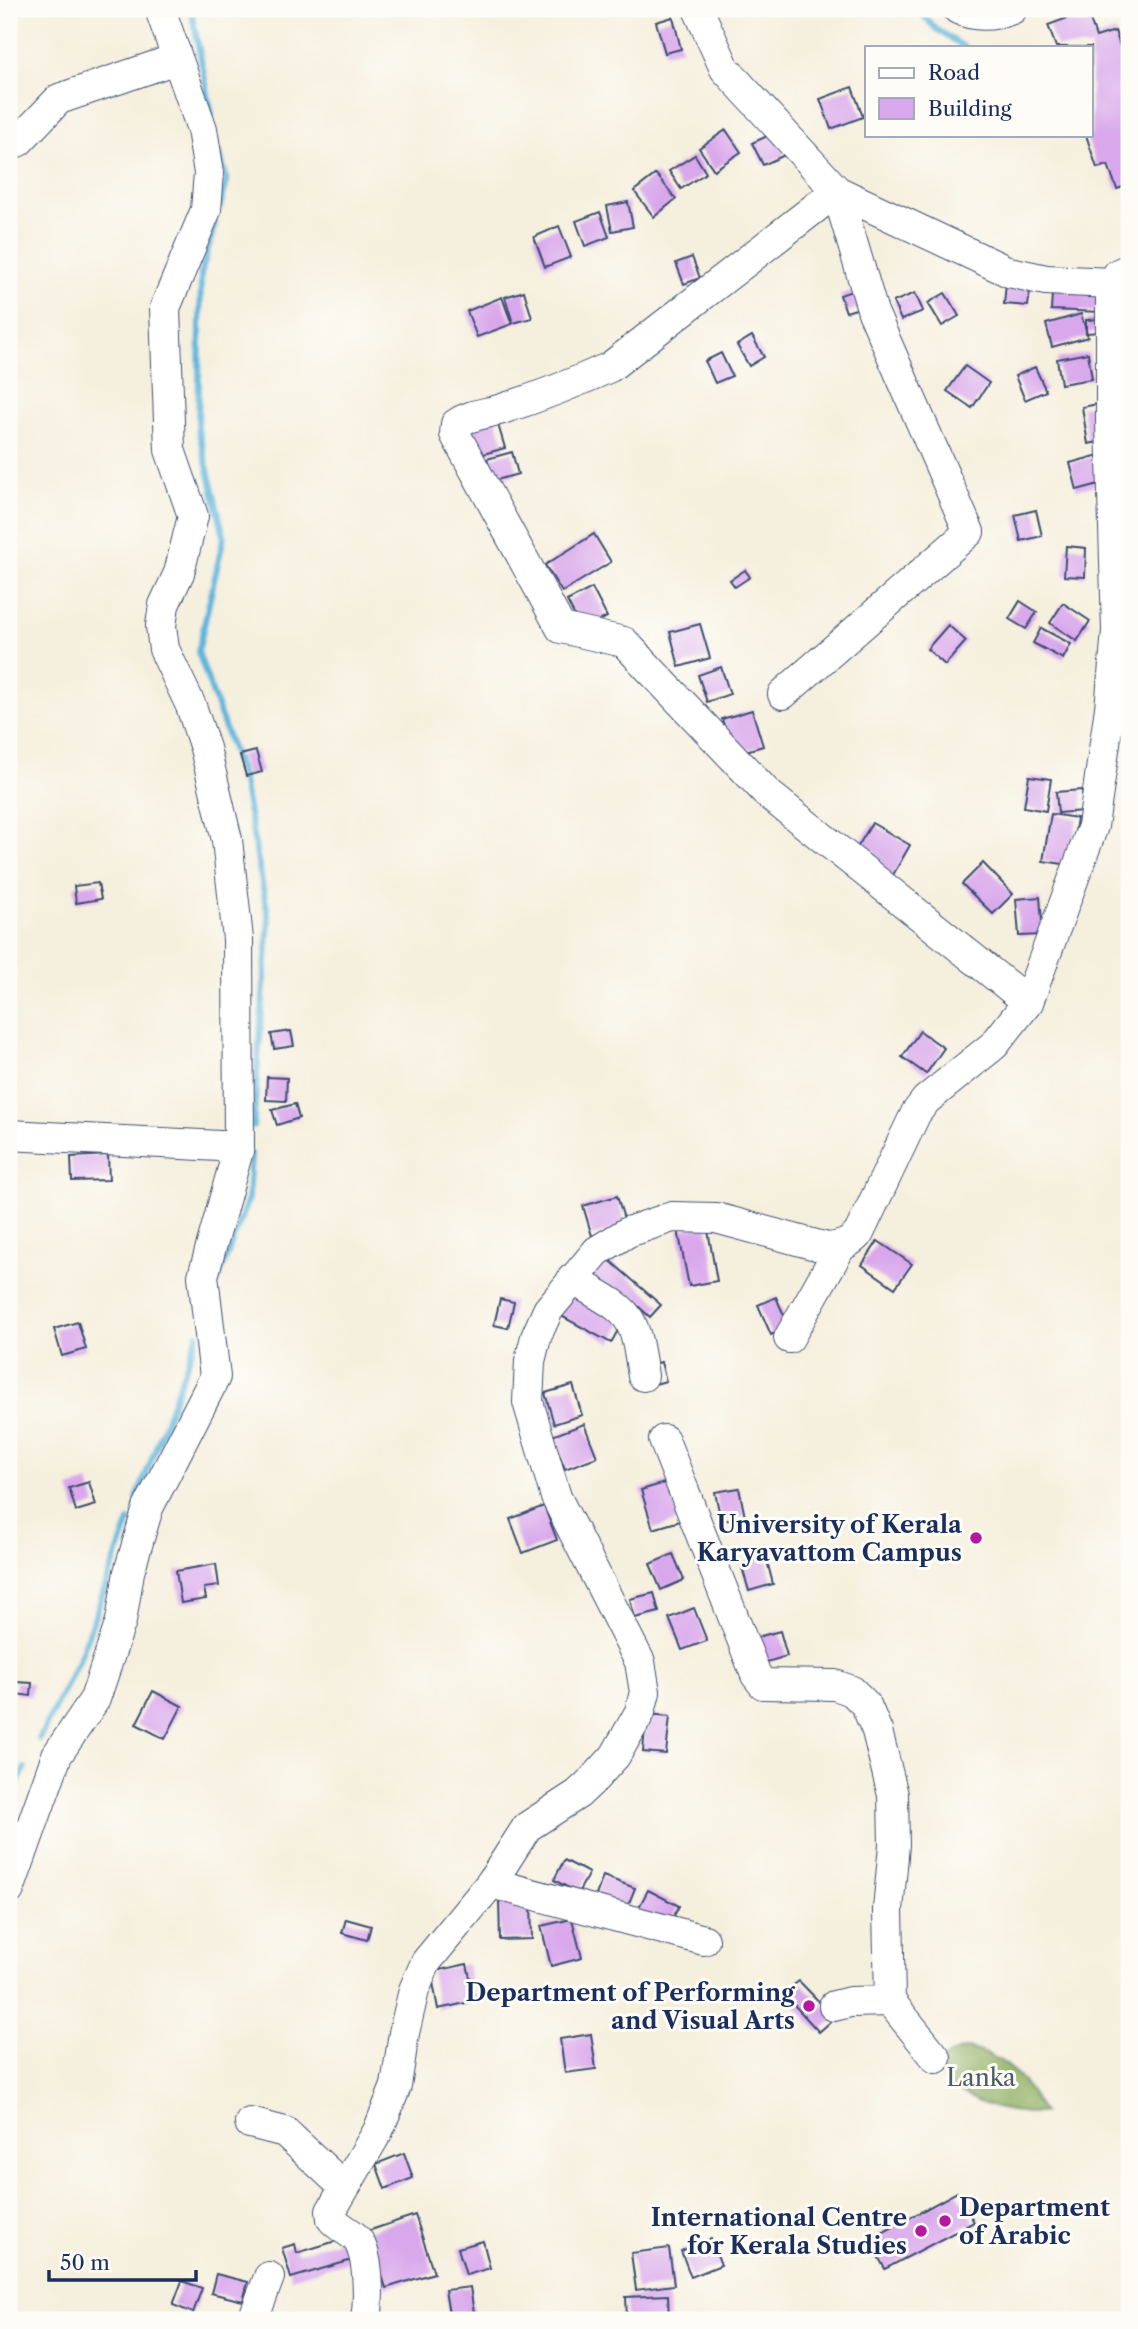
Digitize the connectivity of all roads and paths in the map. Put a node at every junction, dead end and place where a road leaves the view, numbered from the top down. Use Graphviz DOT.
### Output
graph roads {
  1 [pos="160,9"];
  2 [pos="698,9"];
  3 [pos="958,9"];
  4 [pos="1012,9"];
  5 [pos="176,59"];
  6 [pos="9,146"];
  7 [pos="837,191"];
  8 [pos="1121,276"];
  9 [pos="783,694"];
  10 [pos="1028,1002"];
  11 [pos="9,1135"];
  12 [pos="239,1147"];
  13 [pos="841,1247"];
  14 [pos="572,1279"];
  15 [pos="789,1338"];
  16 [pos="643,1376"];
  17 [pos="664,1440"];
  18 [pos="491,1883"];
  19 [pos="9,1889"];
  20 [pos="704,1940"];
  21 [pos="890,2001"];
  22 [pos="834,2006"];
  23 [pos="936,2057"];
  24 [pos="250,2123"];
  25 [pos="344,2187"];
  26 [pos="270,2277"];
  27 [pos="253,2320"];
  28 [pos="366,2320"];
  1 -- 5 [label="street"];
  2 -- 7 [label="street"];
  3 -- 4 [label="street"];
  5 -- 6 [label="street"];
  5 -- 12 [label="street"];
  7 -- 8 [label="street"];
  7 -- 9 [label="street"];
  7 -- 10 [label="street"];
  8 -- 10 [label="street"];
  10 -- 13 [label="street"];
  11 -- 12 [label="street"];
  12 -- 19 [label="street"];
  13 -- 14 [label="street"];
  13 -- 15 [label="street"];
  14 -- 16 [label="street"];
  14 -- 18 [label="street"];
  17 -- 21 [label="street"];
  18 -- 20 [label="street"];
  18 -- 25 [label="street"];
  21 -- 22 [label="street"];
  21 -- 23 [label="street"];
  24 -- 25 [label="street"];
  25 -- 28 [label="street"];
  26 -- 27 [label="street"];
}
